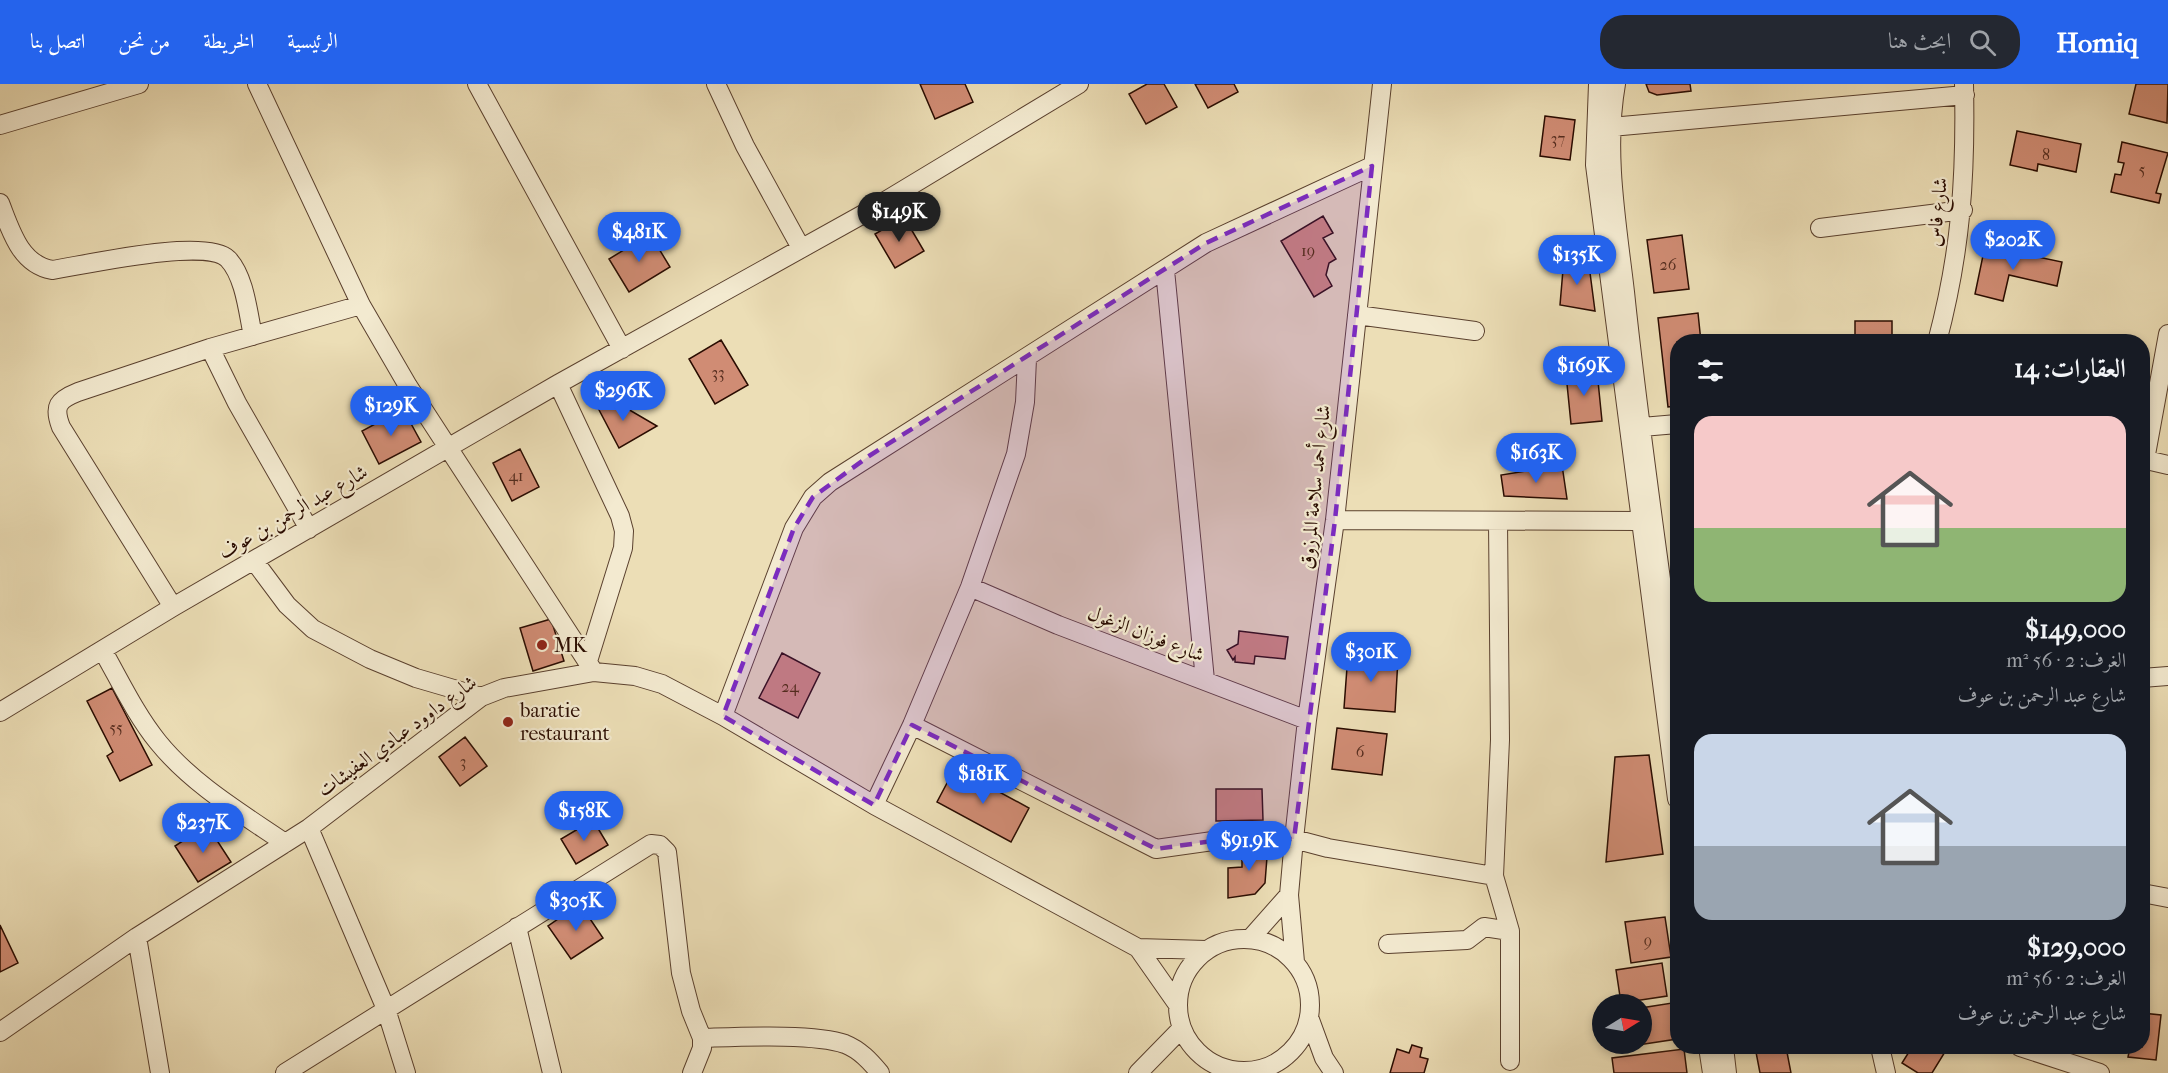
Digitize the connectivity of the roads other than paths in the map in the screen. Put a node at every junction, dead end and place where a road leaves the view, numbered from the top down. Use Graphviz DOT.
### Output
graph roads {
  1 [pos="139,84"];
  2 [pos="257,84"];
  3 [pos="477,84"];
  4 [pos="716,84"];
  5 [pos="1079,84"];
  6 [pos="1382,84"];
  7 [pos="1598,84"];
  8 [pos="1616,84"];
  9 [pos="117,87"];
  10 [pos="1964,90"];
  11 [pos="0,125"];
  12 [pos="1611,127"];
  13 [pos="1372,166"];
  14 [pos="0,203"];
  15 [pos="1962,210"];
  16 [pos="1820,228"];
  17 [pos="801,248"];
  18 [pos="1165,270"];
  19 [pos="361,305"];
  20 [pos="1358,315"];
  21 [pos="1475,331"];
  22 [pos="1939,334"];
  23 [pos="2168,334"];
  24 [pos="253,336"];
  25 [pos="210,348"];
  26 [pos="622,349"];
  27 [pos="1027,359"];
  28 [pos="558,384"];
  29 [pos="2150,424"];
  30 [pos="1670,425"];
  31 [pos="1642,427"];
  32 [pos="450,447"];
  33 [pos="2150,461"];
  34 [pos="2168,465"];
  35 [pos="1335,520"];
  36 [pos="1498,521"];
  37 [pos="1639,521"];
  38 [pos="309,529"];
  39 [pos="255,562"];
  40 [pos="970,587"];
  41 [pos="173,607"];
  42 [pos="1670,643"];
  43 [pos="103,651"];
  44 [pos="591,666"];
  45 [pos="2168,676"];
  46 [pos="2150,677"];
  47 [pos="1205,680"];
  48 [pos="481,697"];
  49 [pos="0,712"];
  50 [pos="723,716"];
  51 [pos="1307,720"];
  52 [pos="912,724"];
  53 [pos="1670,748"];
  54 [pos="874,805"];
  55 [pos="309,828"];
  56 [pos="1294,839"];
  57 [pos="285,843"];
  58 [pos="1494,876"];
  59 [pos="1289,895"];
  60 [pos="2150,895"];
  61 [pos="2168,898"];
  62 [pos="517,927"];
  63 [pos="1510,931"];
  64 [pos="137,937"];
  65 [pos="1250,939"];
  66 [pos="1388,944"];
  67 [pos="1138,948"];
  68 [pos="1206,950"];
  69 [pos="1295,962"];
  70 [pos="1178,1005"];
  71 [pos="386,1009"];
  72 [pos="1309,1017"];
  73 [pos="1182,1028"];
  74 [pos="0,1032"];
  75 [pos="702,1038"];
  76 [pos="1709,1054"];
  77 [pos="1725,1054"];
  78 [pos="1882,1054"];
  79 [pos="2039,1054"];
  80 [pos="1510,1061"];
  81 [pos="1280,1067"];
  82 [pos="1227,1071"];
  83 [pos="160,1073"];
  84 [pos="285,1073"];
  85 [pos="406,1073"];
  86 [pos="552,1073"];
  87 [pos="692,1073"];
  88 [pos="880,1073"];
  89 [pos="1138,1073"];
  90 [pos="1334,1073"];
  91 [pos="1712,1073"];
  92 [pos="1727,1073"];
  93 [pos="1886,1073"];
  94 [pos="2100,1073"];
  1 -- 9 [label="street"];
  2 -- 19 [label="street"];
  3 -- 26 [label="street"];
  4 -- 17 [label="street"];
  5 -- 17 [label="street, شارع عبد الرحمن بن عوف"];
  6 -- 13 [label="street, شارع أحمد سلامة المرزوق"];
  7 -- 37 [label="street"];
  8 -- 12 [label="street"];
  9 -- 11 [label="street"];
  10 -- 12 [label="street"];
  10 -- 15 [label="street, شارع فاس"];
  12 -- 31 [label="street"];
  13 -- 18 [label="street"];
  13 -- 20 [label="street, شارع أحمد سلامة المرزوق"];
  14 -- 24 [label="street"];
  15 -- 16 [label="street"];
  15 -- 22 [label="street, شارع فاس"];
  17 -- 26 [label="street, شارع عبد الرحمن بن عوف"];
  18 -- 27 [label="street"];
  18 -- 47 [label="street"];
  19 -- 24 [label="street"];
  19 -- 32 [label="street"];
  20 -- 21 [label="street"];
  20 -- 35 [label="street, شارع أحمد سلامة المرزوق"];
  23 -- 29 [label="street"];
  24 -- 25 [label="street"];
  25 -- 38 [label="street"];
  25 -- 41 [label="street"];
  26 -- 28 [label="street, شارع عبد الرحمن بن عوف"];
  27 -- 40 [label="street"];
  27 -- 50 [label="street"];
  28 -- 32 [label="street, شارع عبد الرحمن بن عوف"];
  28 -- 44 [label="street"];
  30 -- 31 [label="street"];
  31 -- 42 [label="street"];
  32 -- 38 [label="street, شارع عبد الرحمن بن عوف"];
  32 -- 44 [label="street"];
  33 -- 34 [label="street"];
  35 -- 36 [label="street"];
  35 -- 51 [label="street, شارع أحمد سلامة المرزوق"];
  36 -- 37 [label="street"];
  36 -- 58 [label="street"];
  37 -- 53 [label="street"];
  38 -- 39 [label="street, شارع عبد الرحمن بن عوف"];
  39 -- 41 [label="street, شارع عبد الرحمن بن عوف"];
  39 -- 48 [label="street"];
  40 -- 47 [label="street, شارع فوزان الزغول"];
  40 -- 52 [label="street"];
  41 -- 43 [label="street, شارع عبد الرحمن بن عوف"];
  43 -- 49 [label="street, شارع عبد الرحمن بن عوف"];
  43 -- 57 [label="street"];
  44 -- 48 [label="street, شارع داوود عبادي العفيشات"];
  44 -- 50 [label="street, شارع داوود عبادي العفيشات"];
  45 -- 46 [label="street"];
  47 -- 51 [label="street, شارع فوزان الزغول"];
  48 -- 55 [label="street, شارع داوود عبادي العفيشات"];
  50 -- 54 [label="street, شارع داوود عبادي العفيشات"];
  51 -- 56 [label="street, شارع أحمد سلامة المرزوق"];
  52 -- 54 [label="street"];
  52 -- 56 [label="street"];
  54 -- 67 [label="street, شارع داوود عبادي العفيشات"];
  55 -- 57 [label="street, شارع داوود عبادي العفيشات"];
  55 -- 71 [label="street"];
  56 -- 58 [label="street"];
  56 -- 59 [label="street, شارع أحمد سلامة المرزوق"];
  57 -- 64 [label="street, شارع داوود عبادي العفيشات"];
  58 -- 63 [label="street"];
  59 -- 65 [label="street"];
  59 -- 69 [label="street, شارع أحمد سلامة المرزوق"];
  60 -- 61 [label="street"];
  62 -- 71 [label="street"];
  62 -- 75 [label="street"];
  62 -- 86 [label="street"];
  63 -- 66 [label="street"];
  63 -- 80 [label="street"];
  64 -- 74 [label="street, شارع داوود عبادي العفيشات"];
  64 -- 83 [label="street"];
  65 -- 68 [label="street"];
  65 -- 69 [label="street"];
  67 -- 68 [label="street, شارع داوود عبادي العفيشات"];
  67 -- 70 [label="street, شارع داوود عبادي العفيشات"];
  68 -- 70 [label="street"];
  69 -- 72 [label="street"];
  70 -- 73 [label="street"];
  71 -- 84 [label="street"];
  71 -- 85 [label="street"];
  72 -- 81 [label="street"];
  72 -- 90 [label="street"];
  73 -- 82 [label="street"];
  73 -- 89 [label="street"];
  75 -- 87 [label="street"];
  75 -- 88 [label="street"];
  76 -- 91 [label="street"];
  77 -- 92 [label="street"];
  78 -- 93 [label="street"];
  79 -- 94 [label="street"];
  81 -- 82 [label="street"];
}
